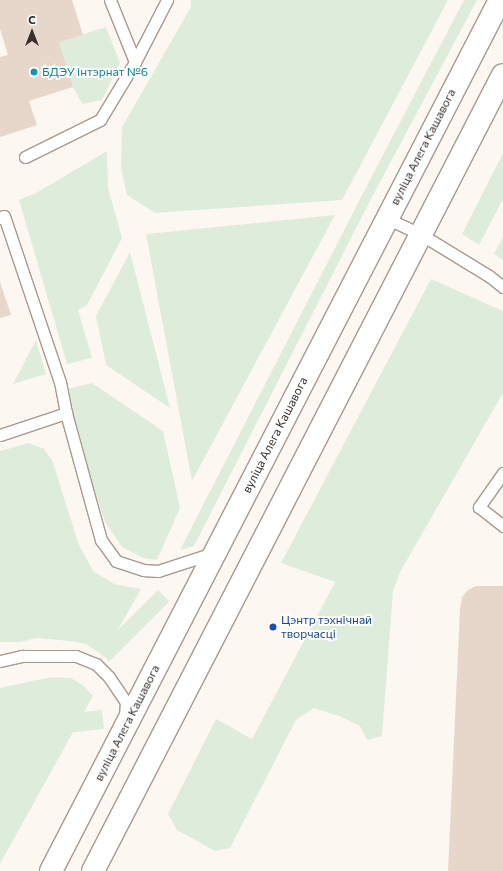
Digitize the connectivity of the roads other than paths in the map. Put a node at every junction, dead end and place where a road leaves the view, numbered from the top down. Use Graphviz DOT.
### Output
graph roads {
  1 [pos="110,0"];
  2 [pos="167,0"];
  3 [pos="500,0"];
  4 [pos="134,62"];
  5 [pos="503,75"];
  6 [pos="25,157"];
  7 [pos="0,218"];
  8 [pos="386,218"];
  9 [pos="422,235"];
  10 [pos="503,287"];
  11 [pos="66,413"];
  12 [pos="0,435"];
  13 [pos="503,474"];
  14 [pos="503,526"];
  15 [pos="214,553"];
  16 [pos="0,651"];
  17 [pos="22,656"];
  18 [pos="0,661"];
  19 [pos="125,727"];
  20 [pos="51,871"];
  21 [pos="93,871"];
  1 -- 4 [label="lane"];
  2 -- 4 [label="lane"];
  3 -- 8 [label="main road, вуліца Алега Кашавога"];
  4 -- 6 [label="lane"];
  5 -- 9 [label="main road"];
  7 -- 11 [label="lane"];
  8 -- 9 [label="lane"];
  8 -- 15 [label="main road, вуліца Алега Кашавога"];
  9 -- 10 [label="lane"];
  9 -- 21 [label="main road"];
  11 -- 12 [label="lane"];
  11 -- 15 [label="lane"];
  13 -- 14 [label="lane"];
  15 -- 19 [label="main road, вуліца Алега Кашавога"];
  16 -- 17 [label="lane"];
  17 -- 18 [label="lane"];
  17 -- 19 [label="lane"];
  19 -- 20 [label="main road, вуліца Алега Кашавога"];
}
